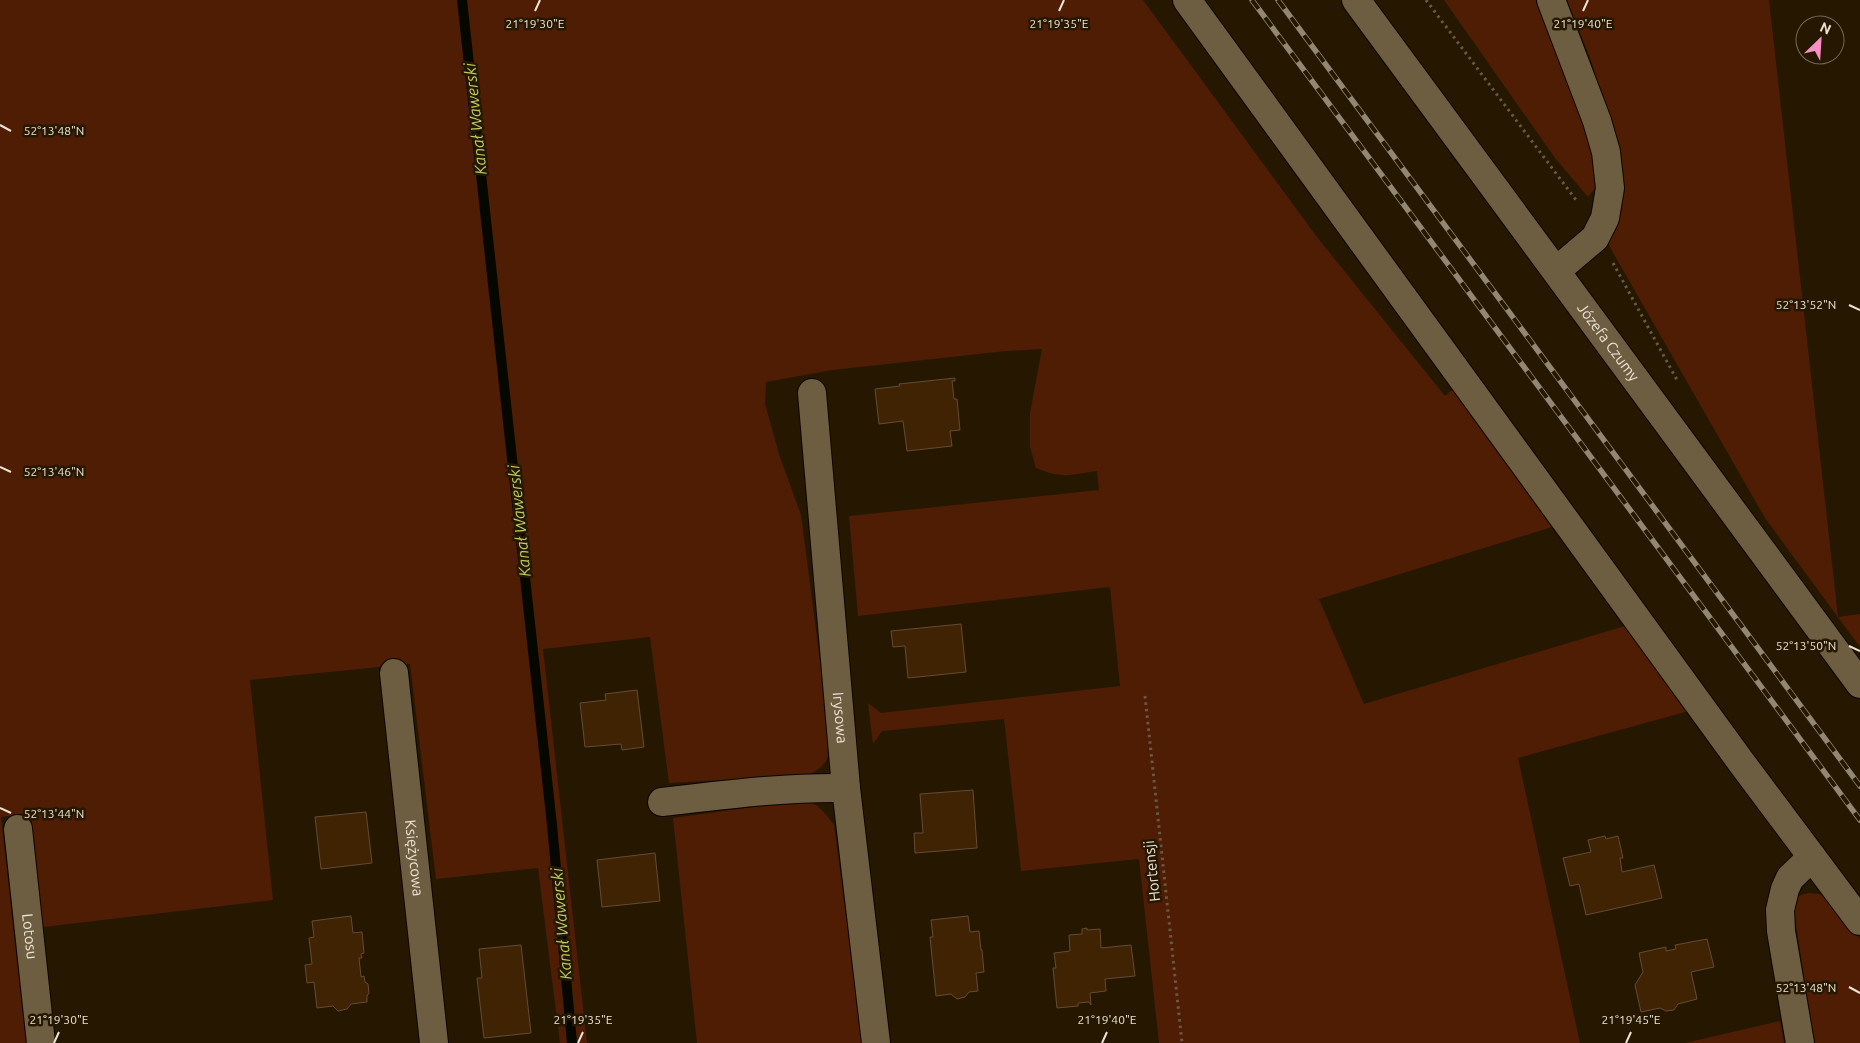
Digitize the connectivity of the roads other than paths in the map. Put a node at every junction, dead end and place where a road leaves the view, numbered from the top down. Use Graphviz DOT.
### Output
graph roads {
  1 [pos="1187,0"];
  2 [pos="1356,0"];
  3 [pos="1551,0"];
  4 [pos="1556,271"];
  5 [pos="812,393"];
  6 [pos="394,673"];
  7 [pos="1860,684"];
  8 [pos="846,788"];
  9 [pos="662,802"];
  10 [pos="18,829"];
  11 [pos="1812,857"];
  12 [pos="1860,920"];
  13 [pos="41,1043"];
  14 [pos="434,1043"];
  15 [pos="876,1043"];
  16 [pos="1800,1043"];
  1 -- 11 [label="street"];
  2 -- 4 [label="street, Józefa Czumy"];
  3 -- 4 [label="street"];
  4 -- 7 [label="street, Józefa Czumy"];
  5 -- 8 [label="street, Irysowa"];
  6 -- 14 [label="street, Księżycowa"];
  8 -- 9 [label="street"];
  8 -- 15 [label="street, Irysowa"];
  10 -- 13 [label="street, Lotosu"];
  11 -- 12 [label="street"];
  11 -- 16 [label="street"];
}
